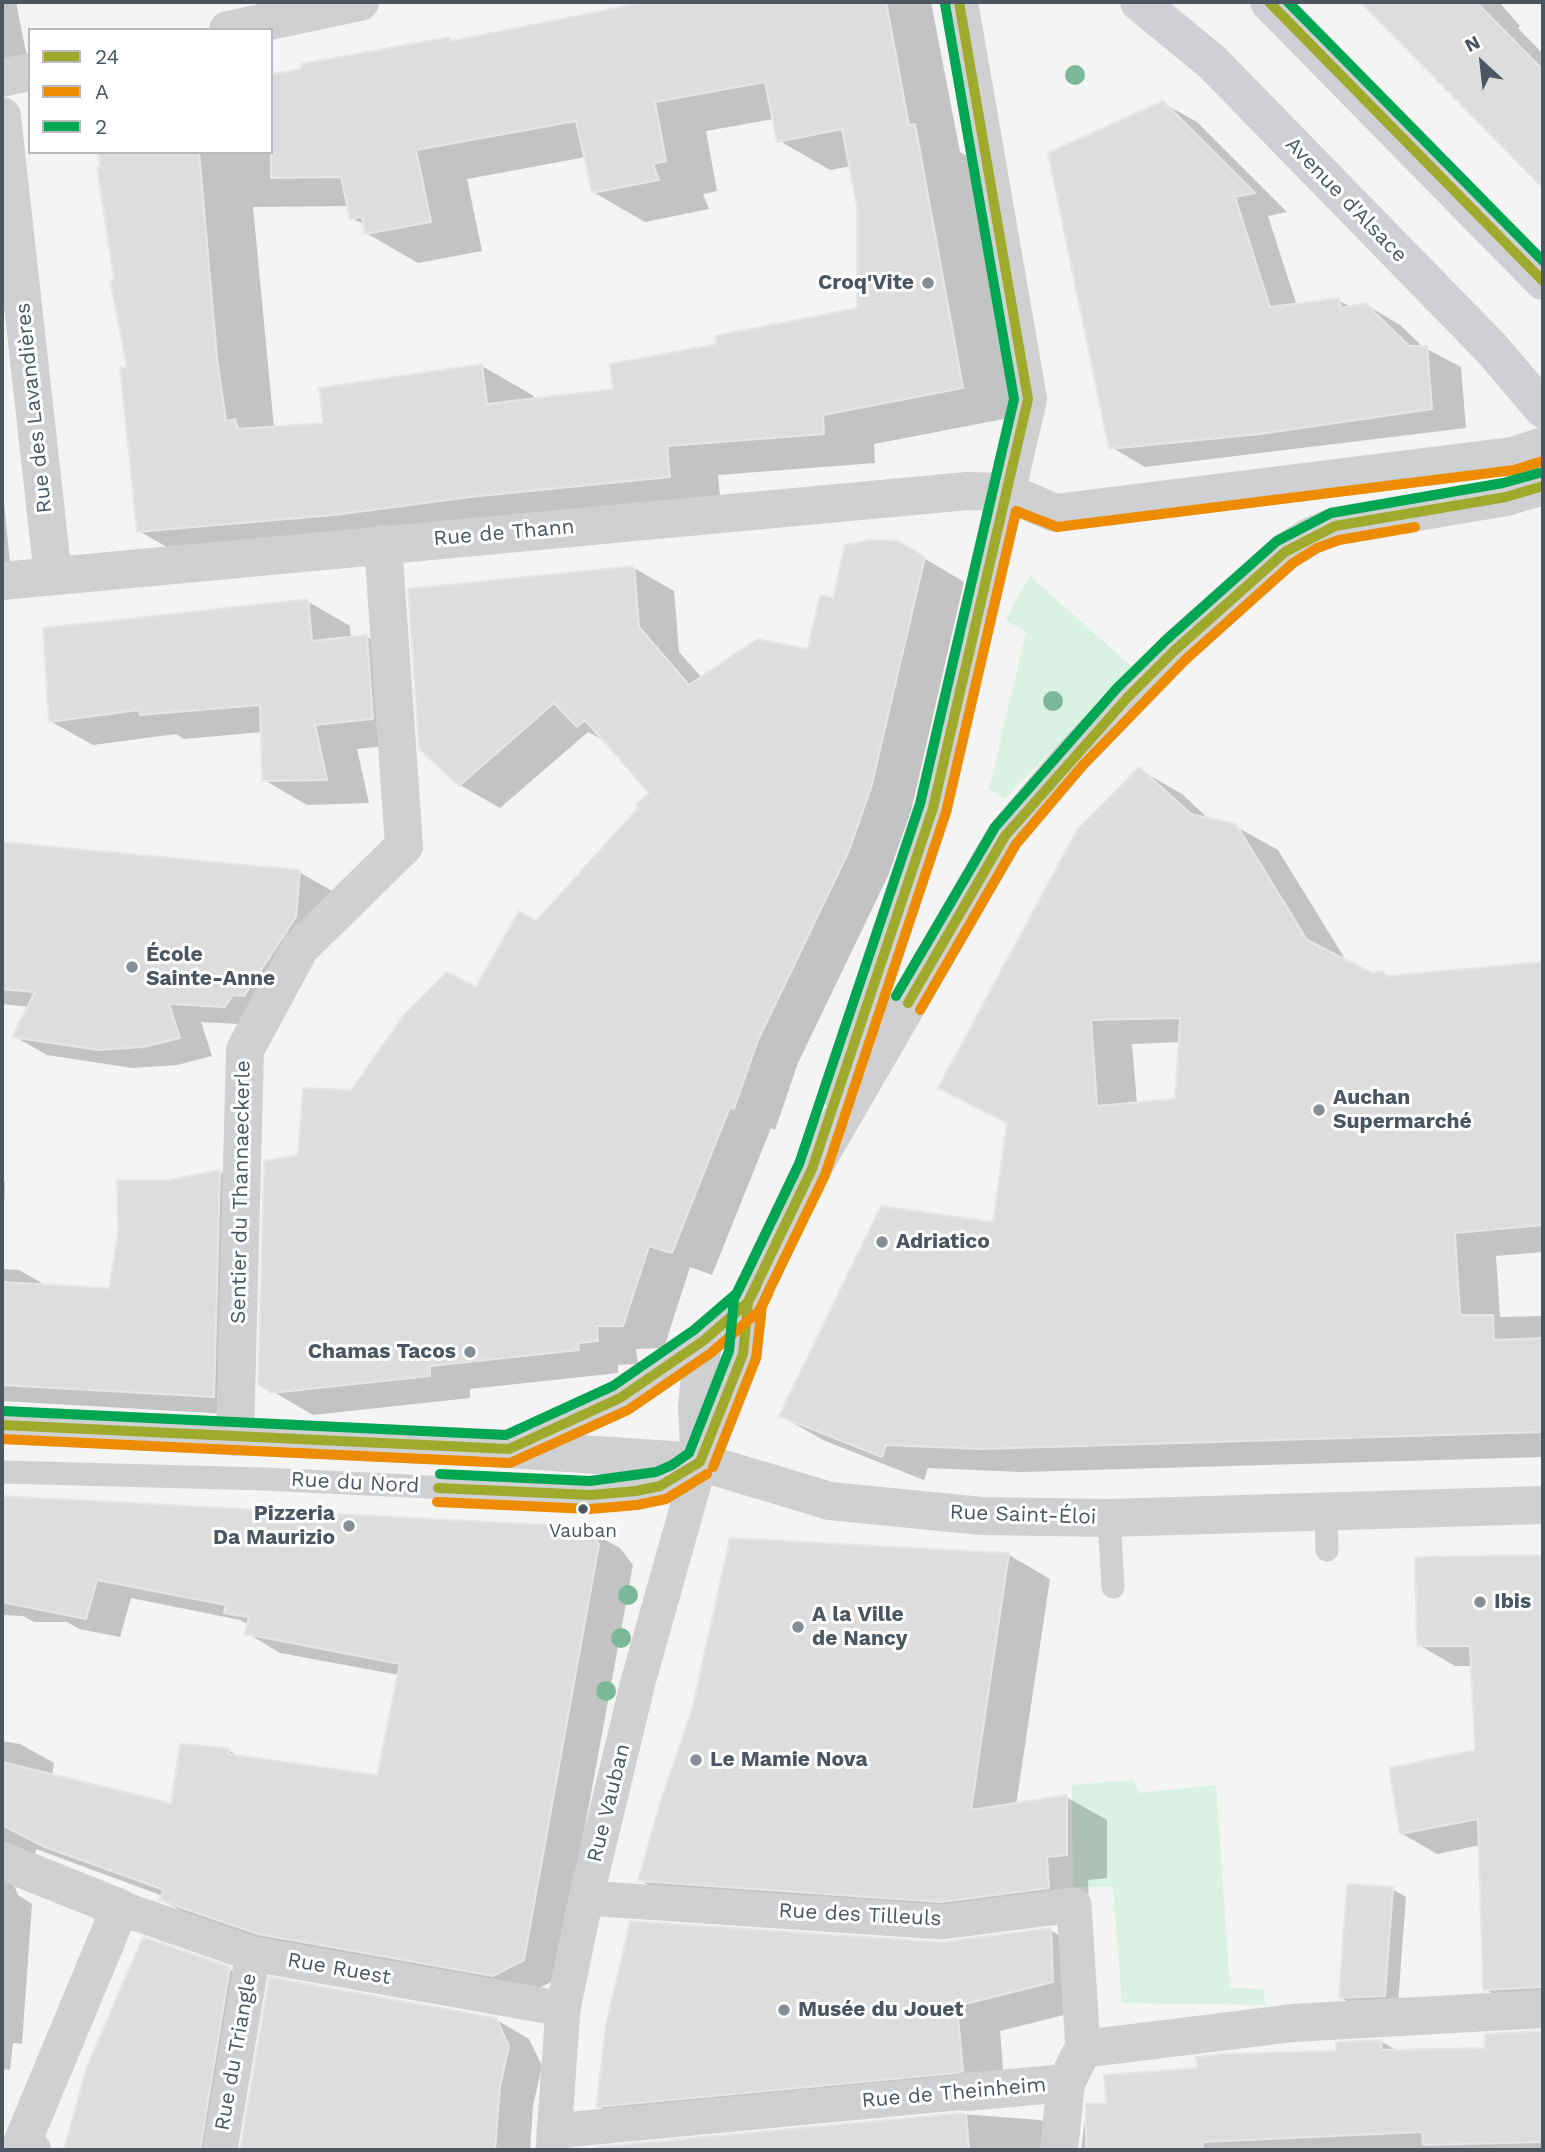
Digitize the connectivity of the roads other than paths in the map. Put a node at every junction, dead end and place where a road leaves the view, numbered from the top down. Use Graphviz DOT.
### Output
graph roads {
  1 [pos="360,2"];
  2 [pos="959,2"];
  3 [pos="1139,2"];
  4 [pos="1269,2"];
  5 [pos="237,28"];
  6 [pos="28,72"];
  7 [pos="2,78"];
  8 [pos="2,116"];
  9 [pos="1543,281"];
  10 [pos="1543,409"];
  11 [pos="1543,446"];
  12 [pos="1543,486"];
  13 [pos="1006,492"];
  14 [pos="383,544"];
  15 [pos="53,576"];
  16 [pos="2,581"];
  17 [pos="812,1169"];
  18 [pos="748,1302"];
  19 [pos="703,1340"];
  20 [pos="2,1425"];
  21 [pos="235,1437"];
  22 [pos="509,1449"];
  23 [pos="699,1462"];
  24 [pos="2,1472"];
  25 [pos="1543,1505"];
  26 [pos="1326,1512"];
  27 [pos="1109,1518"];
  28 [pos="1327,1550"];
  29 [pos="1113,1587"];
  30 [pos="2,1861"];
  31 [pos="586,1898"];
  32 [pos="120,1909"];
  33 [pos="253,1954"];
  34 [pos="563,2009"];
  35 [pos="1543,2009"];
  36 [pos="1083,2049"];
  37 [pos="1066,2083"];
  38 [pos="966,2092"];
  39 [pos="554,2140"];
  40 [pos="18,2147"];
  41 [pos="220,2150"];
  42 [pos="1059,2150"];
  1 -- 5 [label="street"];
  2 -- 13 [label="street"];
  3 -- 10 [label="main road, Avenue d'Alsace"];
  4 -- 9 [label="main road"];
  6 -- 7 [label="street"];
  8 -- 15 [label="street, Rue des Lavandières"];
  11 -- 13 [label="street"];
  12 -- 17 [label="street"];
  13 -- 14 [label="street, Rue de Thann"];
  13 -- 17 [label="street"];
  14 -- 15 [label="street, Rue de Thann"];
  14 -- 21 [label="street, Sentier du Thannaeckerle"];
  15 -- 16 [label="street, Rue de Thann"];
  17 -- 18 [label="street"];
  18 -- 19 [label="street"];
  18 -- 23 [label="street"];
  19 -- 22 [label="street"];
  19 -- 23 [label="street"];
  20 -- 21 [label="street, Rue du Nord"];
  21 -- 22 [label="street, Rue du Nord"];
  22 -- 23 [label="street, Rue Saint-Éloi"];
  23 -- 24 [label="lane, Rue du Nord"];
  23 -- 27 [label="street, Rue Saint-Éloi"];
  23 -- 31 [label="street, Rue Vauban"];
  25 -- 26 [label="street, Rue Saint-Éloi"];
  26 -- 27 [label="street, Rue Saint-Éloi"];
  26 -- 28 [label="lane"];
  27 -- 29 [label="lane"];
  30 -- 32 [label="street, Rue Ruest"];
  31 -- 34 [label="street, Rue Vauban"];
  31 -- 36 [label="street, Rue des Tilleuls"];
  32 -- 33 [label="street, Rue Ruest"];
  32 -- 40 [label="street"];
  33 -- 34 [label="street, Rue Ruest"];
  33 -- 41 [label="street, Rue du Triangle"];
  34 -- 39 [label="street, Rue Vauban"];
  35 -- 36 [label="street"];
  36 -- 37 [label="street, Rue de Theinheim"];
  37 -- 38 [label="street, Rue de Theinheim"];
  37 -- 42 [label="street"];
  38 -- 39 [label="street, Rue de Theinheim"];
}
